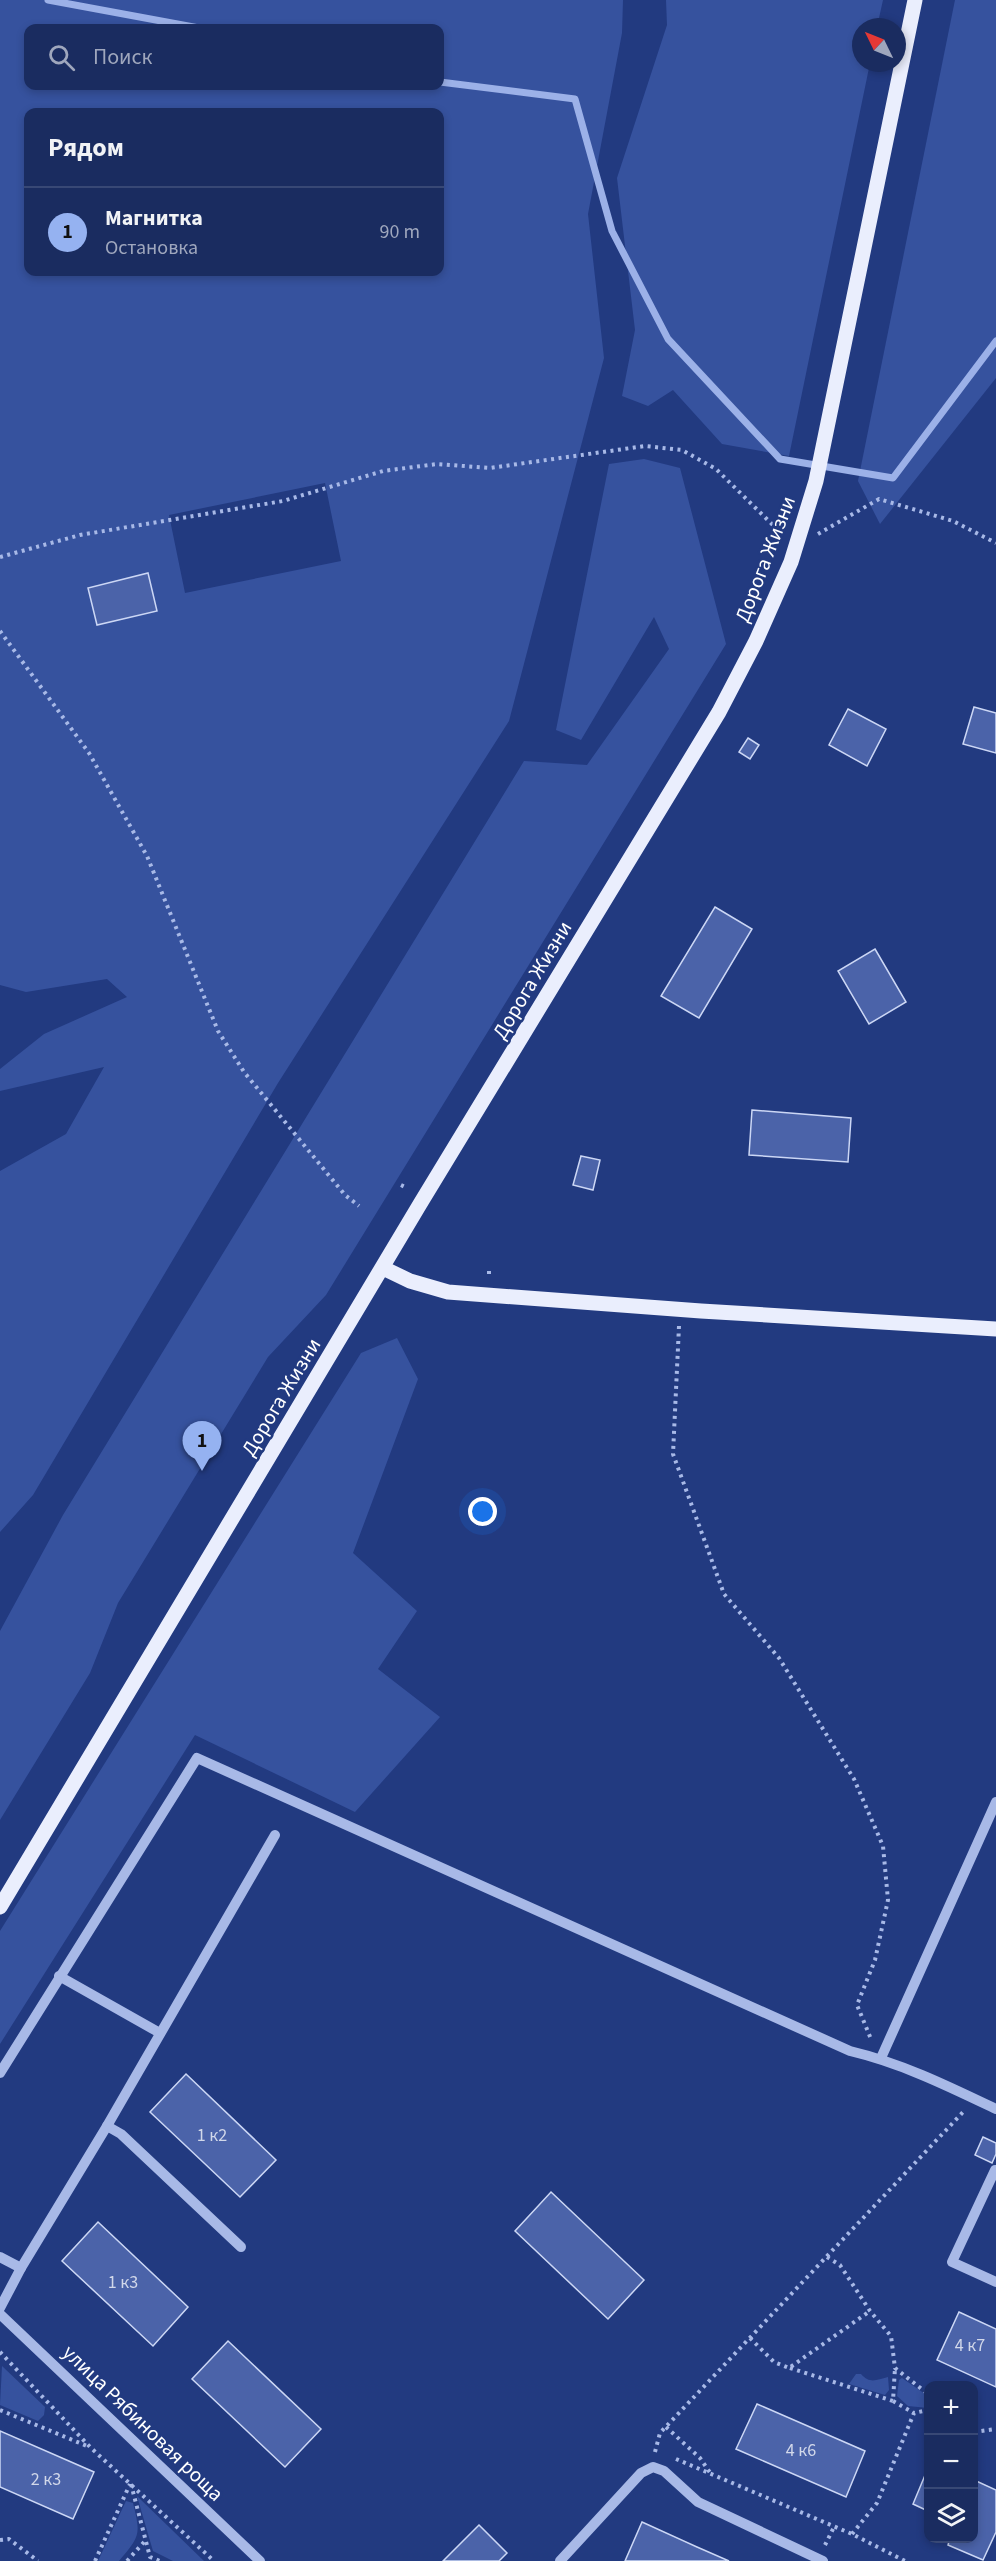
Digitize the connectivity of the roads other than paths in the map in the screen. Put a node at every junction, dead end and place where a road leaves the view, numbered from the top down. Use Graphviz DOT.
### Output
graph roads {
  1 [pos="915,0"];
  2 [pos="383,1268"];
  3 [pos="996,1329"];
  4 [pos="996,1802"];
  5 [pos="275,1835"];
  6 [pos="0,1907"];
  7 [pos="59,1976"];
  8 [pos="160,2034"];
  9 [pos="881,2058"];
  10 [pos="0,2073"];
  11 [pos="996,2109"];
  12 [pos="107,2126"];
  13 [pos="995,2170"];
  14 [pos="241,2247"];
  15 [pos="0,2256"];
  16 [pos="21,2268"];
  17 [pos="996,2282"];
  18 [pos="0,2308"];
  19 [pos="0,2314"];
  20 [pos="260,2561"];
  21 [pos="560,2561"];
  22 [pos="823,2561"];
  1 -- 2 [label="main road, Дорога Жизни"];
  2 -- 3 [label="main road"];
  2 -- 6 [label="main road, Дорога Жизни"];
  4 -- 9 [label="street"];
  5 -- 8 [label="street"];
  7 -- 8 [label="street"];
  7 -- 9 [label="street"];
  7 -- 10 [label="street"];
  8 -- 12 [label="street"];
  9 -- 11 [label="street"];
  12 -- 14 [label="street"];
  12 -- 16 [label="street"];
  13 -- 17 [label="street"];
  15 -- 16 [label="street"];
  16 -- 18 [label="street"];
  19 -- 20 [label="street, улица Рябиновая роща"];
  21 -- 22 [label="street"];
}
